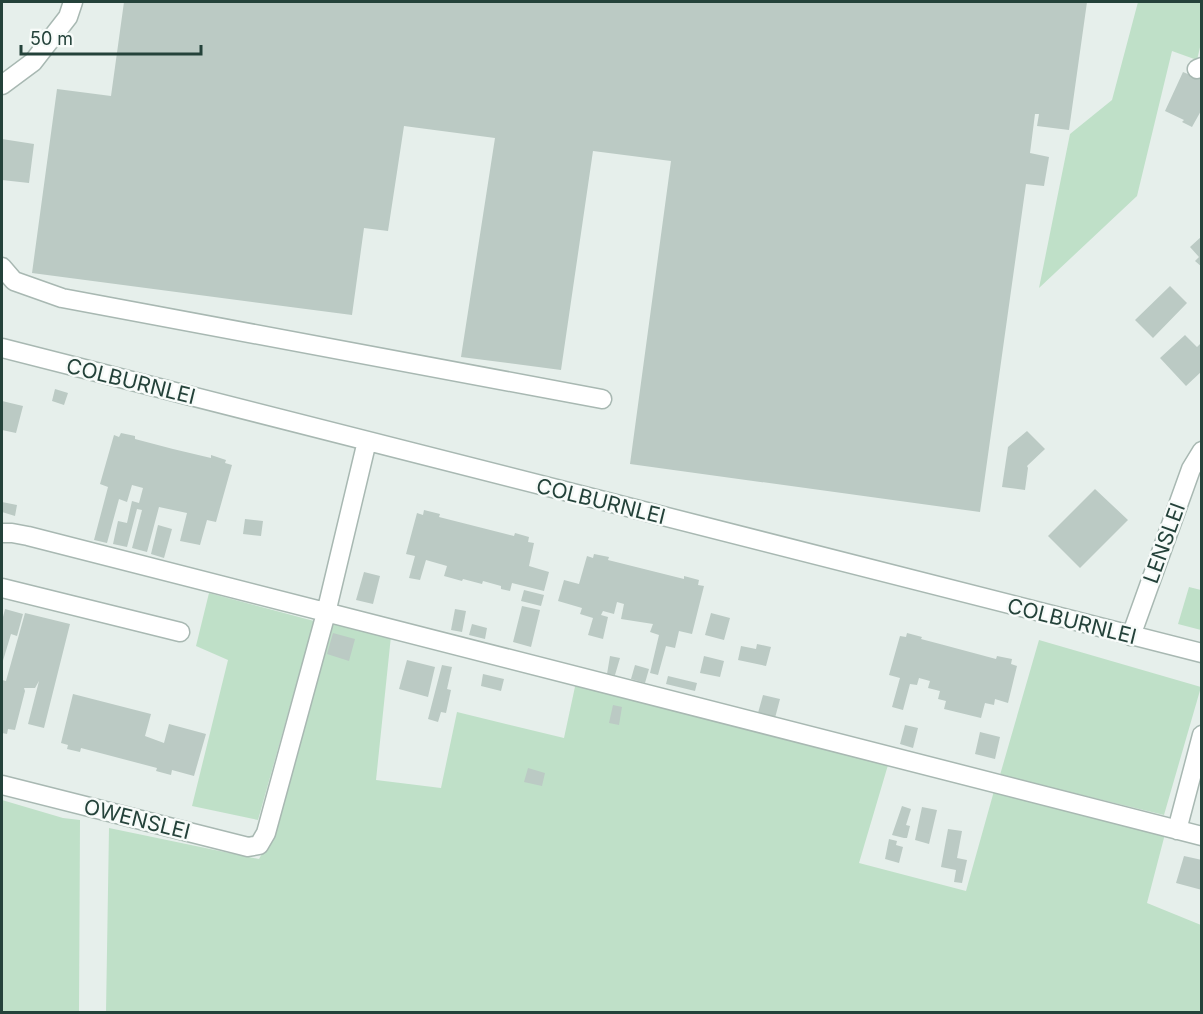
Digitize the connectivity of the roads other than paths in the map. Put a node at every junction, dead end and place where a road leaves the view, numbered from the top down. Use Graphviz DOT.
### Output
graph roads {
  1 [pos="74,2"];
  2 [pos="2,85"];
  3 [pos="2,267"];
  4 [pos="2,348"];
  5 [pos="602,399"];
  6 [pos="367,441"];
  7 [pos="1202,451"];
  8 [pos="2,533"];
  9 [pos="2,588"];
  10 [pos="326,613"];
  11 [pos="180,632"];
  12 [pos="1131,636"];
  13 [pos="1202,653"];
  14 [pos="1202,735"];
  15 [pos="2,785"];
  16 [pos="1177,830"];
  17 [pos="1202,836"];
  1 -- 2 [label="street"];
  3 -- 5 [label="street"];
  4 -- 6 [label="street, COLBURNLEI"];
  6 -- 10 [label="street"];
  6 -- 12 [label="street, COLBURNLEI"];
  7 -- 12 [label="street, LENSLEI"];
  8 -- 10 [label="street"];
  9 -- 11 [label="street"];
  10 -- 15 [label="street, OWENSLEI"];
  10 -- 16 [label="street"];
  12 -- 13 [label="street, COLBURNLEI"];
  14 -- 16 [label="street"];
  16 -- 17 [label="street"];
}
